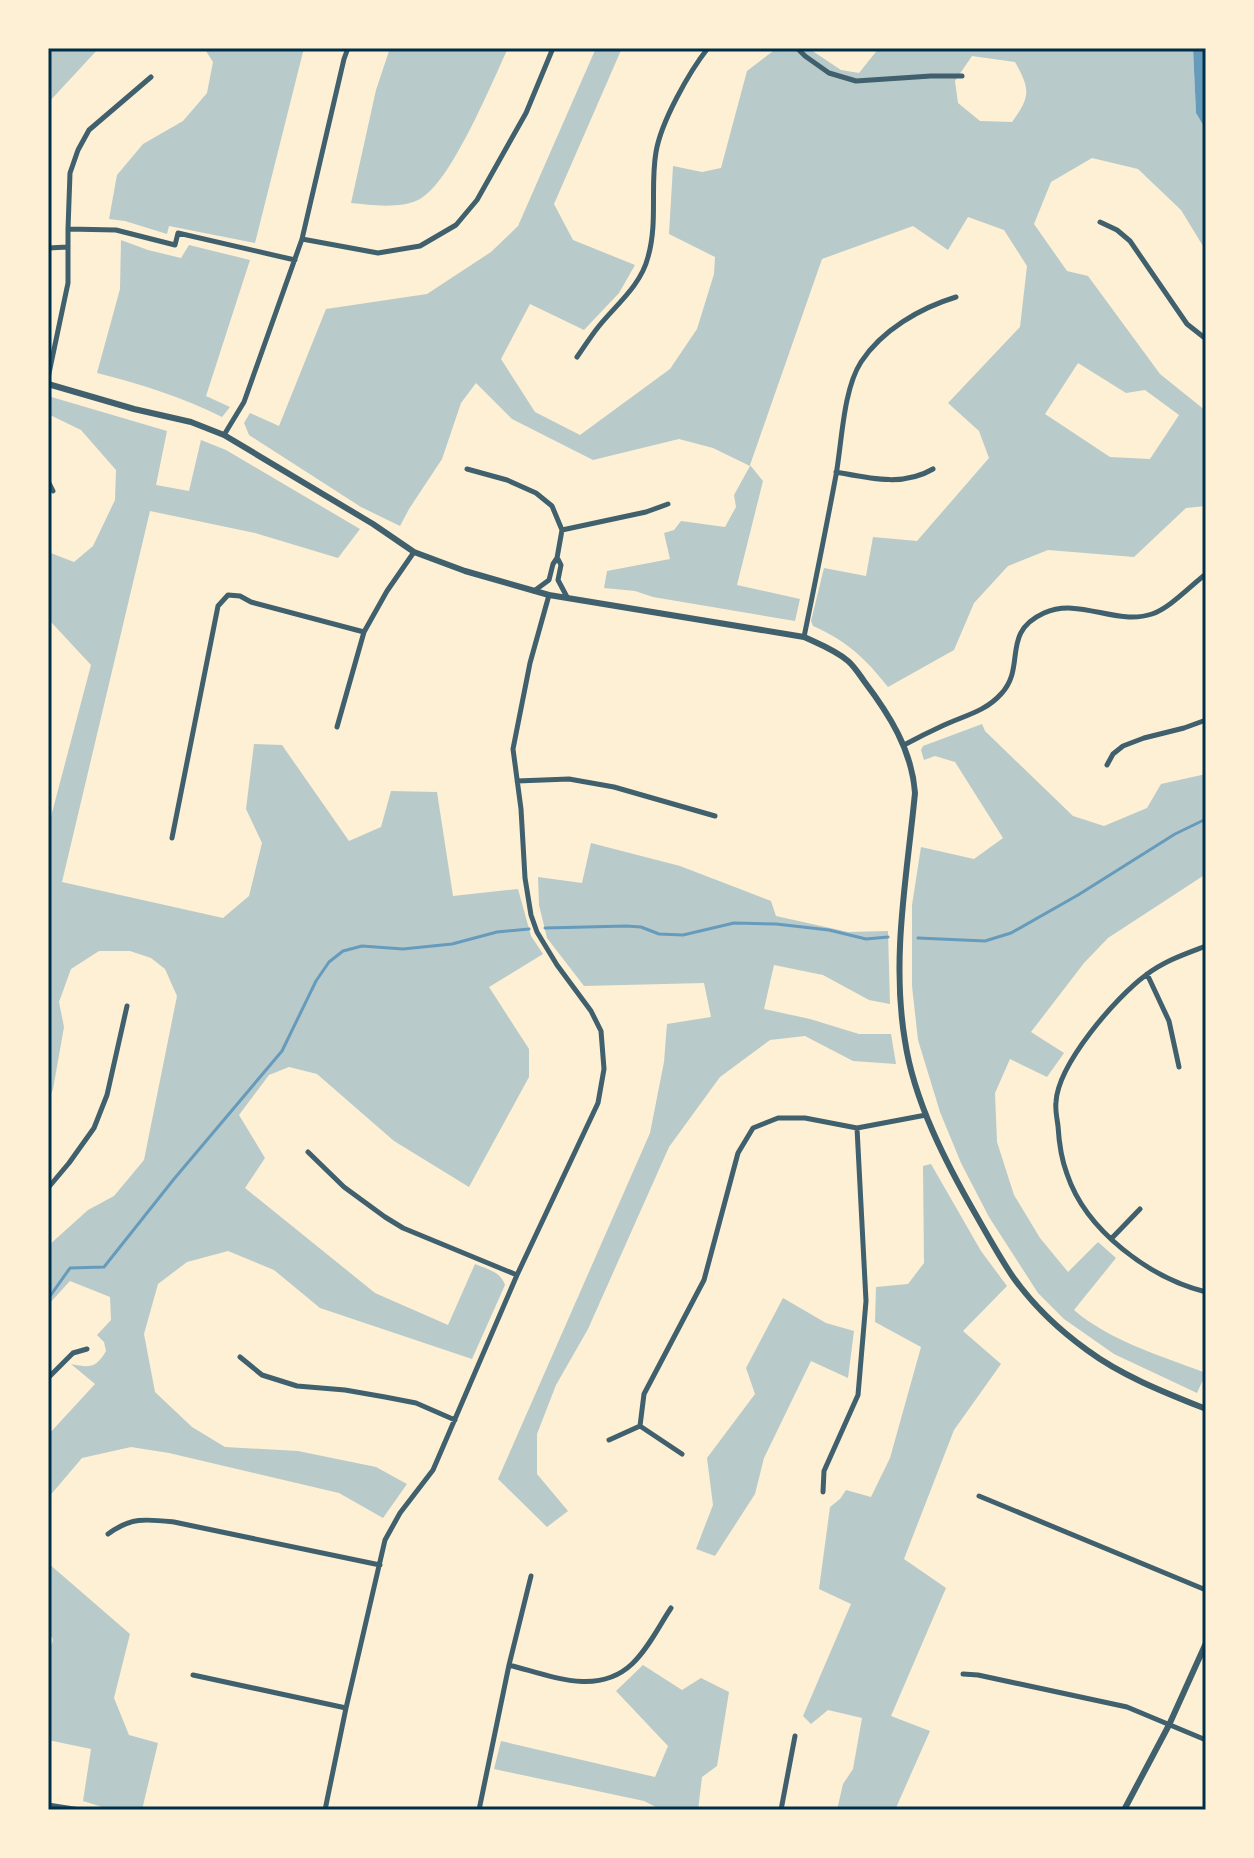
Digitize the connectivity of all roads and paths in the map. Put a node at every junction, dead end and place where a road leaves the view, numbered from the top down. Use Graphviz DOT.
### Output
graph roads {
  1 [pos="348,48"];
  2 [pos="553,48"];
  3 [pos="708,48"];
  4 [pos="797,48"];
  5 [pos="962,76"];
  6 [pos="151,77"];
  7 [pos="1100,222"];
  8 [pos="68,229"];
  9 [pos="302,239"];
  10 [pos="68,247"];
  11 [pos="48,248"];
  12 [pos="295,260"];
  13 [pos="956,297"];
  14 [pos="1206,339"];
  15 [pos="577,357"];
  16 [pos="48,381"];
  17 [pos="224,435"];
  18 [pos="467,469"];
  19 [pos="933,469"];
  20 [pos="836,472"];
  21 [pos="48,481"];
  22 [pos="53,491"];
  23 [pos="668,504"];
  24 [pos="562,530"];
  25 [pos="414,552"];
  26 [pos="557,558"];
  27 [pos="1206,574"];
  28 [pos="534,591"];
  29 [pos="549,595"];
  30 [pos="567,597"];
  31 [pos="364,632"];
  32 [pos="804,637"];
  33 [pos="1206,720"];
  34 [pos="337,727"];
  35 [pos="904,745"];
  36 [pos="1107,765"];
  37 [pos="516,781"];
  38 [pos="715,816"];
  39 [pos="172,838"];
  40 [pos="1206,946"];
  41 [pos="1147,974"];
  42 [pos="127,1006"];
  43 [pos="1179,1067"];
  44 [pos="926,1115"];
  45 [pos="857,1128"];
  46 [pos="308,1152"];
  47 [pos="48,1188"];
  48 [pos="1140,1209"];
  49 [pos="1111,1239"];
  50 [pos="517,1275"];
  51 [pos="1206,1292"];
  52 [pos="87,1349"];
  53 [pos="240,1357"];
  54 [pos="48,1378"];
  55 [pos="1206,1409"];
  56 [pos="455,1420"];
  57 [pos="640,1426"];
  58 [pos="609,1440"];
  59 [pos="682,1454"];
  60 [pos="823,1492"];
  61 [pos="979,1496"];
  62 [pos="108,1534"];
  63 [pos="380,1565"];
  64 [pos="531,1576"];
  65 [pos="1203,1589"];
  66 [pos="671,1608"];
  67 [pos="1206,1643"];
  68 [pos="509,1665"];
  69 [pos="963,1674"];
  70 [pos="193,1675"];
  71 [pos="346,1708"];
  72 [pos="1169,1725"];
  73 [pos="795,1736"];
  74 [pos="1206,1740"];
  75 [pos="48,1805"];
  76 [pos="80,1810"];
  77 [pos="325,1810"];
  78 [pos="479,1810"];
  79 [pos="781,1810"];
  80 [pos="1124,1810"];
  1 -- 9 [label="street"];
  2 -- 9 [label="street"];
  3 -- 15 [label="street"];
  4 -- 5 [label="street"];
  6 -- 8 [label="street"];
  7 -- 14 [label="street"];
  8 -- 10 [label="street"];
  8 -- 12 [label="street"];
  9 -- 12 [label="street"];
  10 -- 11 [label="street"];
  10 -- 16 [label="street"];
  12 -- 17 [label="street"];
  13 -- 20 [label="street"];
  16 -- 17 [label="street"];
  17 -- 25 [label="street"];
  18 -- 24 [label="street"];
  19 -- 20 [label="street"];
  20 -- 32 [label="street"];
  21 -- 22 [label="street"];
  23 -- 24 [label="street"];
  24 -- 26 [label="street"];
  25 -- 28 [label="street"];
  25 -- 31 [label="street"];
  26 -- 28 [label="street"];
  26 -- 30 [label="street"];
  27 -- 35 [label="street"];
  28 -- 29 [label="street"];
  29 -- 30 [label="street"];
  29 -- 37 [label="street"];
  30 -- 32 [label="street"];
  31 -- 34 [label="street"];
  31 -- 39 [label="street"];
  32 -- 35 [label="street"];
  33 -- 36 [label="street"];
  35 -- 44 [label="street"];
  37 -- 38 [label="street"];
  37 -- 50 [label="street"];
  40 -- 41 [label="street"];
  41 -- 43 [label="street"];
  41 -- 49 [label="street"];
  42 -- 47 [label="street"];
  44 -- 45 [label="street"];
  44 -- 55 [label="street"];
  45 -- 57 [label="street"];
  45 -- 60 [label="street"];
  46 -- 50 [label="street"];
  48 -- 49 [label="street"];
  49 -- 51 [label="street"];
  50 -- 56 [label="street"];
  52 -- 54 [label="street"];
  53 -- 56 [label="street"];
  56 -- 63 [label="street"];
  57 -- 58 [label="street"];
  57 -- 59 [label="street"];
  61 -- 65 [label="street"];
  62 -- 63 [label="street"];
  63 -- 71 [label="street"];
  64 -- 68 [label="street"];
  66 -- 68 [label="street"];
  67 -- 72 [label="street"];
  68 -- 78 [label="street"];
  69 -- 72 [label="street"];
  70 -- 71 [label="street"];
  71 -- 77 [label="street"];
  72 -- 74 [label="street"];
  72 -- 80 [label="street"];
  73 -- 79 [label="street"];
  75 -- 76 [label="street"];
}
